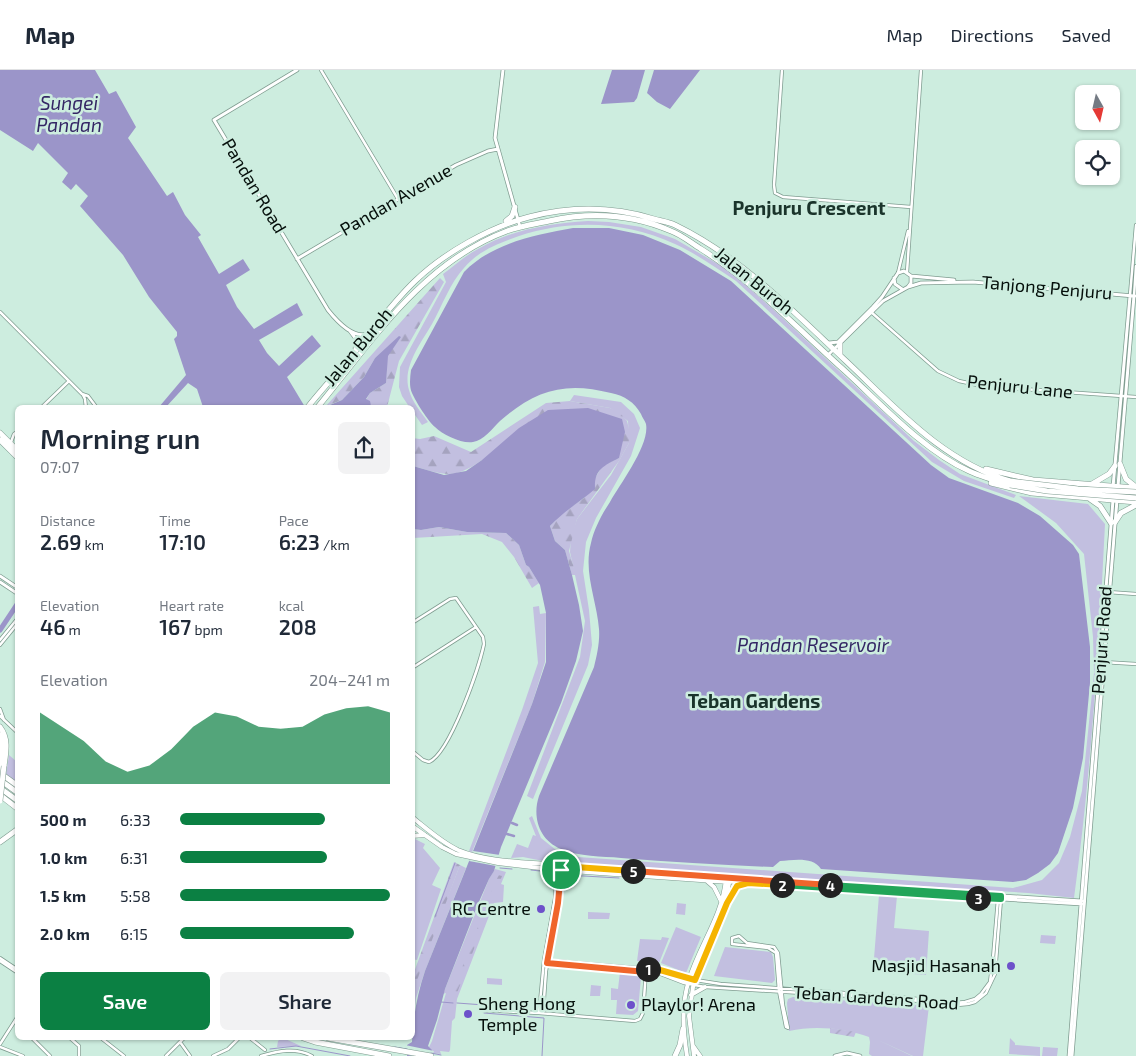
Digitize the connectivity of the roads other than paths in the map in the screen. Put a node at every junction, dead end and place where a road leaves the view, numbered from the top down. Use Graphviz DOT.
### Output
graph roads {
  1 [pos="297,70"];
  2 [pos="321,70"];
  3 [pos="503,70"];
  4 [pos="782,70"];
  5 [pos="921,70"];
  6 [pos="498,149"];
  7 [pos="398,199"];
  8 [pos="514,207"];
  9 [pos="910,207"];
  10 [pos="518,220"];
  11 [pos="1136,225"];
  12 [pos="500,227"];
  13 [pos="520,227"];
  14 [pos="909,228"];
  15 [pos="491,231"];
  16 [pos="497,235"];
  17 [pos="297,259"];
  18 [pos="1136,266"];
  19 [pos="906,272"];
  20 [pos="896,274"];
  21 [pos="911,276"];
  22 [pos="961,282"];
  23 [pos="907,288"];
  24 [pos="1133,296"];
  25 [pos="870,311"];
  26 [pos="0,312"];
  27 [pos="350,331"];
  28 [pos="370,332"];
  29 [pos="828,343"];
  30 [pos="840,344"];
  31 [pos="834,350"];
  32 [pos="353,354"];
  33 [pos="828,355"];
  34 [pos="840,355"];
  35 [pos="69,381"];
  36 [pos="82,394"];
  37 [pos="1124,397"];
  38 [pos="1136,397"];
  39 [pos="44,405"];
  40 [pos="86,405"];
  41 [pos="96,405"];
  42 [pos="309,405"];
  43 [pos="319,405"];
  44 [pos="14,434"];
  45 [pos="1,436"];
  46 [pos="10,443"];
  47 [pos="15,448"];
  48 [pos="15,454"];
  49 [pos="952,455"];
  50 [pos="950,461"];
  51 [pos="1118,465"];
  52 [pos="1010,483"];
  53 [pos="1087,485"];
  54 [pos="1116,487"];
  55 [pos="1136,488"];
  56 [pos="1136,492"];
  57 [pos="1136,498"];
  58 [pos="1089,499"];
  59 [pos="1115,500"];
  60 [pos="1136,503"];
  61 [pos="1113,522"];
  62 [pos="0,576"];
  63 [pos="0,582"];
  64 [pos="15,586"];
  65 [pos="15,592"];
  66 [pos="1108,592"];
  67 [pos="1136,594"];
  68 [pos="415,621"];
  69 [pos="15,622"];
  70 [pos="15,627"];
  71 [pos="476,627"];
  72 [pos="0,640"];
  73 [pos="0,645"];
  74 [pos="1103,662"];
  75 [pos="1136,664"];
  76 [pos="415,666"];
  77 [pos="0,709"];
  78 [pos="0,716"];
  79 [pos="5,721"];
  80 [pos="0,727"];
  81 [pos="15,730"];
  82 [pos="0,735"];
  83 [pos="415,753"];
  84 [pos="2,767"];
  85 [pos="0,773"];
  86 [pos="0,780"];
  87 [pos="15,784"];
  88 [pos="0,788"];
  89 [pos="15,791"];
  90 [pos="0,795"];
  91 [pos="15,799"];
  92 [pos="0,801"];
  93 [pos="15,807"];
  94 [pos="415,819"];
  95 [pos="423,826"];
  96 [pos="415,828"];
  97 [pos="418,830"];
  98 [pos="15,831"];
  99 [pos="415,832"];
  100 [pos="415,835"];
  101 [pos="425,835"];
  102 [pos="0,842"];
  103 [pos="469,856"];
  104 [pos="559,868"];
  105 [pos="728,879"];
  106 [pos="705,880"];
  107 [pos="748,883"];
  108 [pos="999,897"];
  109 [pos="727,903"];
  110 [pos="1083,903"];
  111 [pos="721,906"];
  112 [pos="548,953"];
  113 [pos="0,960"];
  114 [pos="546,962"];
  115 [pos="554,963"];
  116 [pos="15,969"];
  117 [pos="646,970"];
  118 [pos="546,971"];
  119 [pos="688,981"];
  120 [pos="694,982"];
  121 [pos="705,986"];
  122 [pos="780,990"];
  123 [pos="691,995"];
  124 [pos="481,1010"];
  125 [pos="541,1013"];
  126 [pos="15,1021"];
  127 [pos="683,1029"];
  128 [pos="34,1040"];
  129 [pos="72,1040"];
  130 [pos="103,1040"];
  131 [pos="237,1040"];
  132 [pos="252,1040"];
  133 [pos="309,1040"];
  134 [pos="340,1040"];
  135 [pos="180,1042"];
  136 [pos="691,1042"];
  137 [pos="0,1047"];
  138 [pos="265,1050"];
  139 [pos="22,1056"];
  140 [pos="50,1056"];
  141 [pos="79,1056"];
  142 [pos="123,1056"];
  143 [pos="166,1056"];
  144 [pos="190,1056"];
  145 [pos="213,1056"];
  146 [pos="261,1056"];
  147 [pos="312,1056"];
  148 [pos="389,1056"];
  149 [pos="431,1056"];
  150 [pos="674,1056"];
  151 [pos="687,1056"];
  152 [pos="694,1056"];
  153 [pos="700,1056"];
  154 [pos="835,1056"];
  155 [pos="860,1056"];
  156 [pos="1071,1056"];
  1 -- 17 [label="main road, Pandan Road"];
  2 -- 7 [label="street"];
  3 -- 6 [label="main road"];
  4 -- 9 [label="street"];
  5 -- 9 [label="street, Tanjong Penjuru"];
  6 -- 7 [label="main road, Pandan Avenue"];
  6 -- 8 [label="main road"];
  7 -- 17 [label="main road, Pandan Avenue"];
  8 -- 10 [label="main road"];
  8 -- 12 [label="highway"];
  9 -- 14 [label="street, Tanjong Penjuru"];
  10 -- 12 [label="highway, Jalan Buroh"];
  10 -- 13 [label="main road"];
  10 -- 29 [label="highway, Jalan Buroh"];
  11 -- 24 [label="street, Penjuru Road"];
  12 -- 15 [label="highway, Jalan Buroh"];
  13 -- 16 [label="highway, Jalan Buroh"];
  13 -- 33 [label="highway, Jalan Buroh"];
  14 -- 19 [label="street, Tanjong Penjuru"];
  14 -- 20 [label="street, Tanjong Penjuru"];
  15 -- 16 [label="highway"];
  15 -- 28 [label="highway, Jalan Buroh"];
  16 -- 43 [label="highway, Jalan Buroh"];
  17 -- 27 [label="main road, Pandan Road"];
  18 -- 24 [label="street, Penjuru Road"];
  19 -- 20 [label="main road"];
  19 -- 21 [label="main road"];
  20 -- 23 [label="main road"];
  20 -- 25 [label="main road, Tanjong Penjuru"];
  21 -- 22 [label="main road, Tanjong Penjuru"];
  21 -- 23 [label="main road"];
  22 -- 23 [label="main road, Tanjong Penjuru"];
  22 -- 24 [label="main road, Tanjong Penjuru"];
  23 -- 25 [label="main road, Tanjong Penjuru"];
  24 -- 37 [label="main road, Penjuru Road"];
  25 -- 29 [label="main road, Tanjong Penjuru"];
  25 -- 30 [label="main road, Tanjong Penjuru"];
  25 -- 37 [label="street, Penjuru Lane"];
  26 -- 35 [label="street"];
  27 -- 28 [label="main road"];
  27 -- 32 [label="main road"];
  28 -- 32 [label="highway, Jalan Buroh"];
  29 -- 31 [label="highway, Jalan Buroh"];
  30 -- 31 [label="main road, Tanjong Penjuru"];
  30 -- 34 [label="highway"];
  31 -- 33 [label="main road, Tanjong Penjuru"];
  31 -- 34 [label="highway, Jalan Buroh"];
  32 -- 42 [label="highway, Jalan Buroh"];
  33 -- 50 [label="highway, Jalan Buroh"];
  34 -- 49 [label="highway, Jalan Buroh"];
  35 -- 36 [label="street"];
  35 -- 39 [label="street"];
  36 -- 40 [label="street"];
  36 -- 41 [label="street"];
  37 -- 38 [label="street, Penjuru Lane"];
  37 -- 51 [label="main road, Penjuru Road"];
  44 -- 45 [label="street"];
  44 -- 46 [label="street"];
  45 -- 46 [label="highway"];
  45 -- 48 [label="highway"];
  46 -- 47 [label="highway"];
  49 -- 52 [label="highway, Jalan Buroh"];
  49 -- 53 [label="highway"];
  50 -- 52 [label="highway, Jalan Buroh"];
  50 -- 58 [label="highway"];
  51 -- 53 [label="highway"];
  51 -- 54 [label="main road, Penjuru Road"];
  51 -- 55 [label="highway"];
  52 -- 56 [label="highway, Jalan Buroh, bridge"];
  52 -- 57 [label="highway, Jalan Buroh, bridge"];
  53 -- 54 [label="highway"];
  54 -- 55 [label="highway"];
  54 -- 59 [label="main road, Penjuru Road"];
  58 -- 59 [label="highway"];
  58 -- 61 [label="highway"];
  59 -- 60 [label="highway"];
  59 -- 61 [label="main road, Penjuru Road"];
  60 -- 61 [label="highway"];
  61 -- 66 [label="main road, Penjuru Road"];
  62 -- 64 [label="main road"];
  63 -- 65 [label="main road"];
  66 -- 67 [label="street"];
  66 -- 74 [label="main road, Penjuru Road"];
  68 -- 71 [label="street"];
  69 -- 72 [label="street"];
  70 -- 73 [label="street"];
  71 -- 76 [label="street"];
  71 -- 83 [label="street"];
  74 -- 75 [label="street"];
  74 -- 110 [label="main road, Penjuru Road"];
  77 -- 79 [label="street"];
  78 -- 79 [label="street"];
  79 -- 81 [label="street"];
  80 -- 84 [label="highway"];
  82 -- 84 [label="highway"];
  84 -- 92 [label="highway, bridge"];
  85 -- 87 [label="highway"];
  86 -- 89 [label="highway"];
  88 -- 91 [label="highway"];
  90 -- 93 [label="highway"];
  94 -- 95 [label="main road"];
  95 -- 97 [label="street"];
  95 -- 103 [label="main road"];
  96 -- 97 [label="main road"];
  97 -- 99 [label="street"];
  97 -- 101 [label="main road"];
  98 -- 102 [label="highway"];
  100 -- 101 [label="main road"];
  101 -- 103 [label="main road"];
  103 -- 104 [label="main road"];
  104 -- 105 [label="main road"];
  104 -- 106 [label="main road"];
  104 -- 112 [label="street"];
  104 -- 114 [label="street"];
  105 -- 106 [label="main road"];
  105 -- 107 [label="main road"];
  105 -- 108 [label="main road"];
  105 -- 109 [label="main road"];
  105 -- 111 [label="main road"];
  106 -- 111 [label="main road"];
  107 -- 108 [label="main road"];
  107 -- 109 [label="main road"];
  108 -- 110 [label="main road"];
  108 -- 122 [label="street, Teban Gardens Road"];
  109 -- 120 [label="main road"];
  110 -- 156 [label="main road, Penjuru Road"];
  111 -- 119 [label="main road"];
  112 -- 114 [label="street"];
  112 -- 115 [label="street"];
  113 -- 116 [label="street"];
  114 -- 115 [label="street"];
  114 -- 118 [label="street"];
  114 -- 125 [label="street"];
  115 -- 117 [label="street"];
  115 -- 118 [label="street"];
  117 -- 119 [label="street"];
  117 -- 125 [label="street"];
  118 -- 125 [label="street"];
  119 -- 120 [label="street"];
  119 -- 127 [label="main road"];
  120 -- 121 [label="street, Teban Gardens Road"];
  120 -- 122 [label="street, Teban Gardens Road"];
  120 -- 123 [label="main road"];
  121 -- 122 [label="street, Teban Gardens Road"];
  121 -- 123 [label="main road"];
  122 -- 122 [label="street, Teban Gardens Road"];
  122 -- 122 [label="street, Teban Gardens Road"];
  123 -- 136 [label="main road"];
  124 -- 125 [label="street"];
  126 -- 137 [label="street"];
  127 -- 150 [label="highway"];
  127 -- 151 [label="main road"];
  128 -- 140 [label="street"];
  129 -- 141 [label="street"];
  130 -- 142 [label="street"];
  131 -- 145 [label="street"];
  132 -- 138 [label="street"];
  133 -- 148 [label="highway"];
  134 -- 149 [label="highway"];
  135 -- 143 [label="street"];
  135 -- 144 [label="street"];
  136 -- 152 [label="main road"];
  136 -- 153 [label="main road"];
  137 -- 139 [label="street"];
  146 -- 147 [label="street"];
  154 -- 155 [label="main road"];
}
